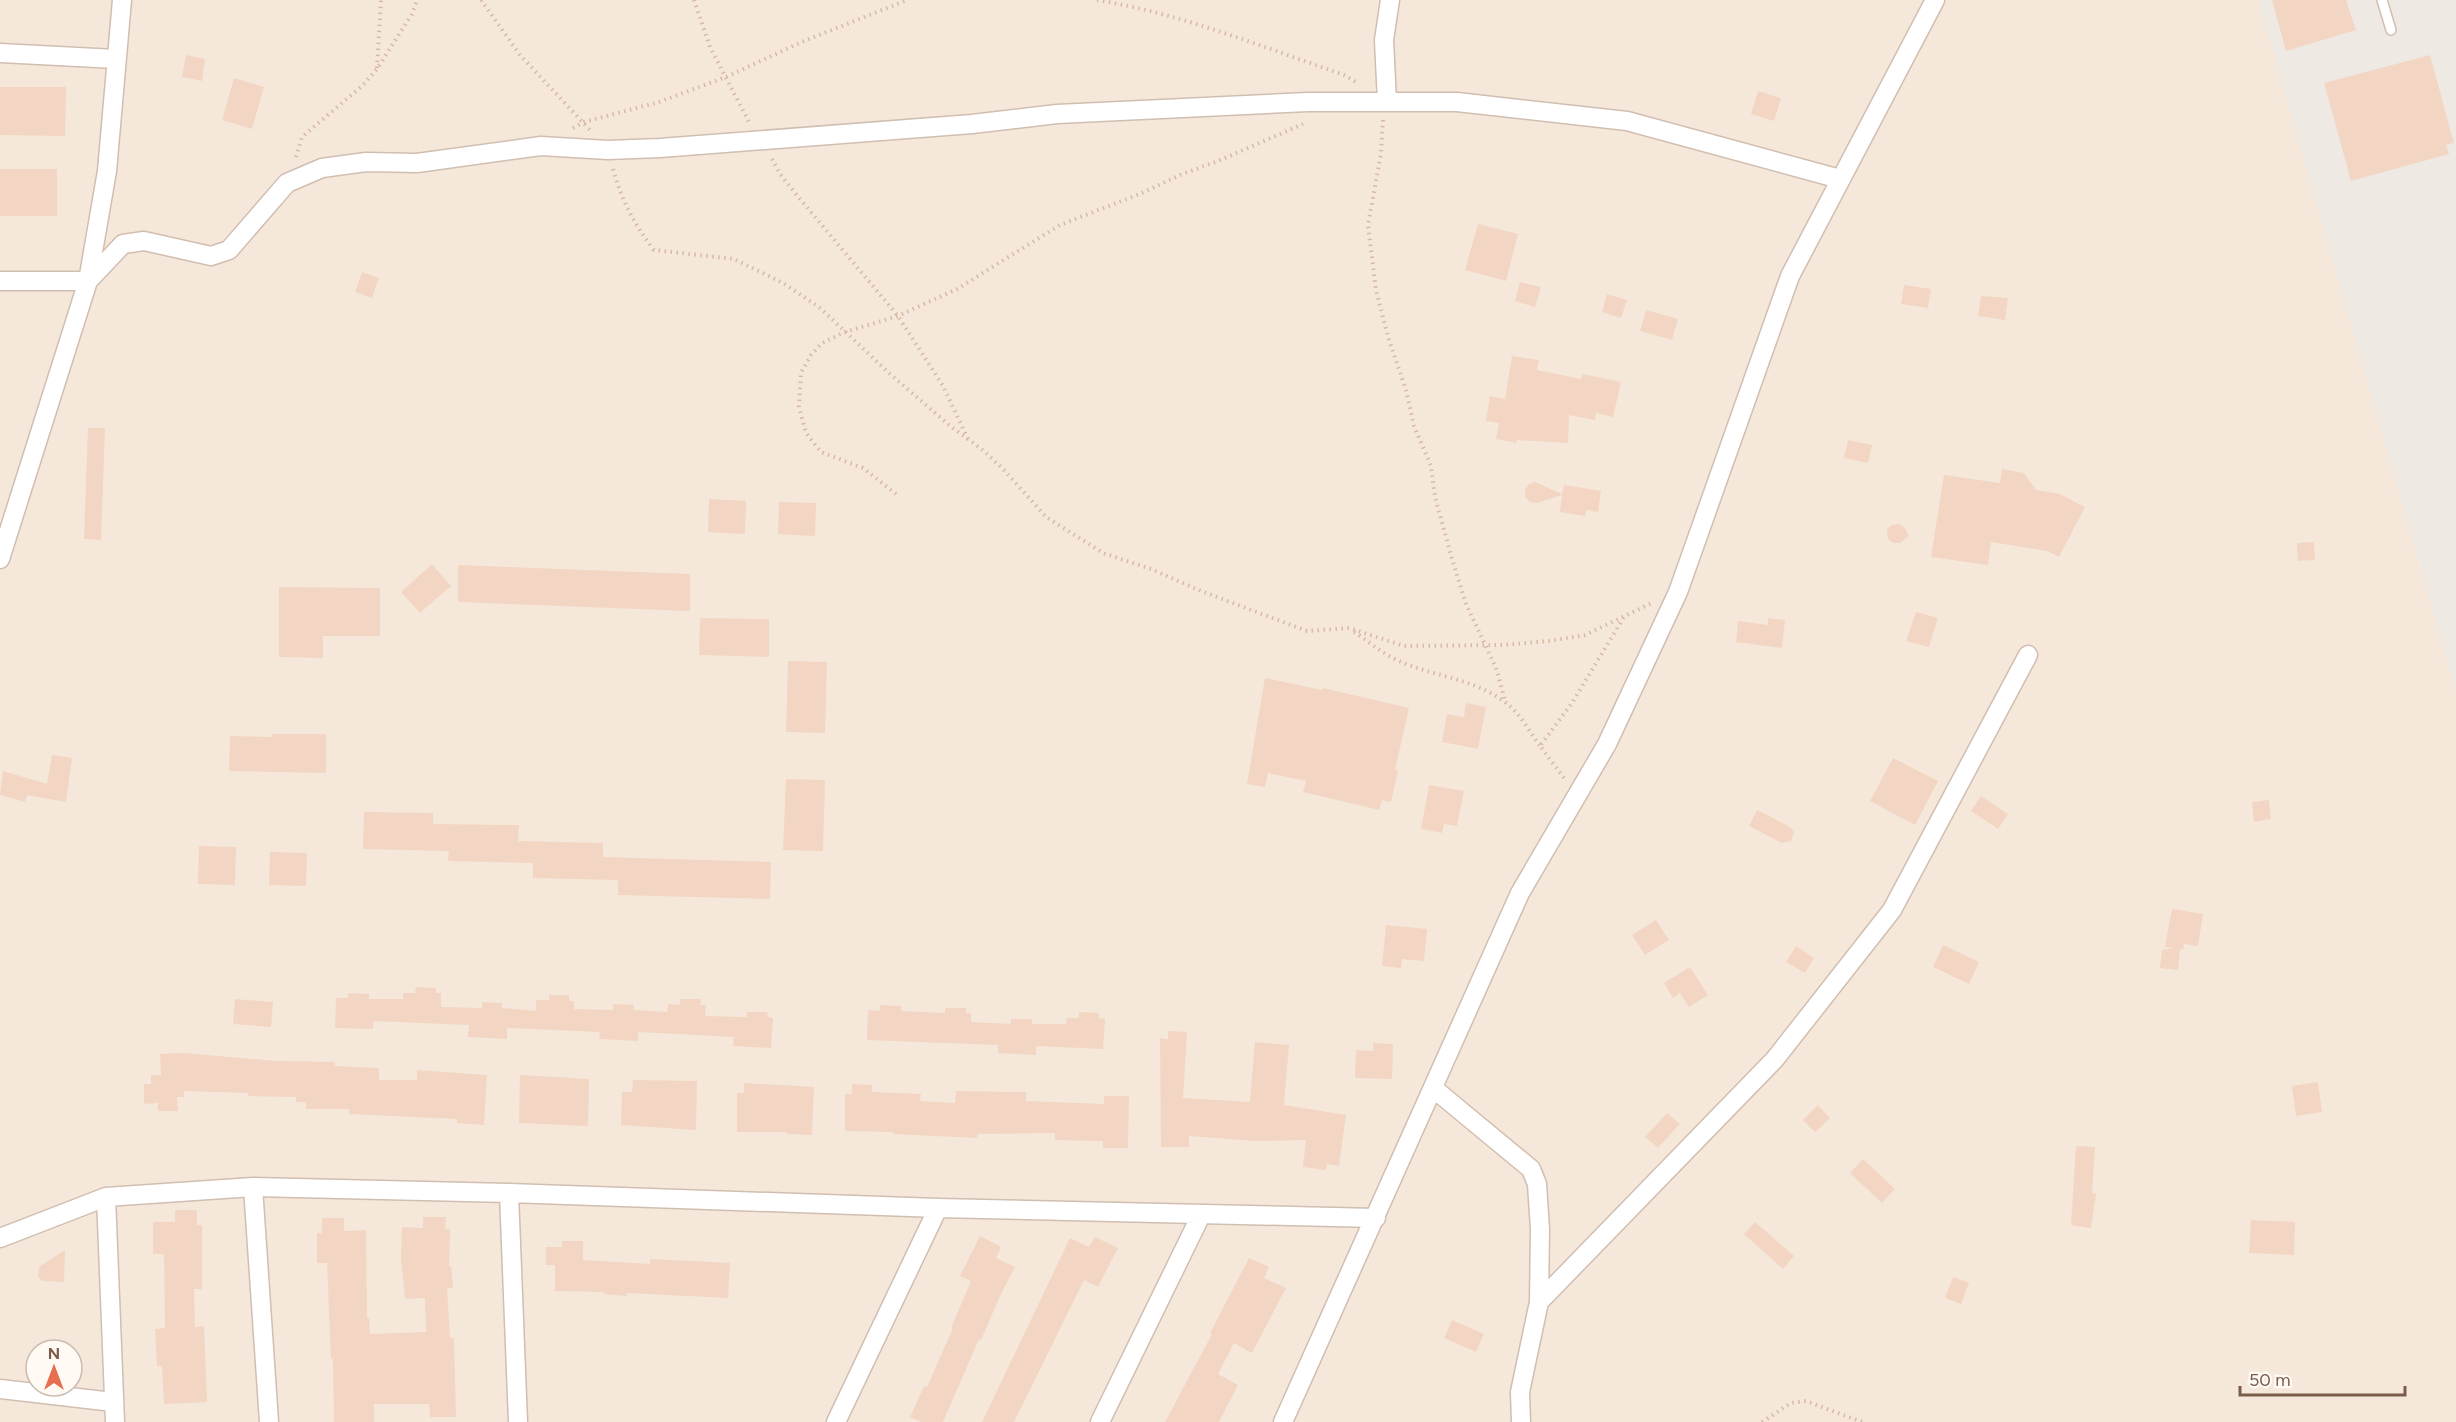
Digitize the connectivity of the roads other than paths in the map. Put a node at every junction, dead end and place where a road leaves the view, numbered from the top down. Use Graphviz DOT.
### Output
graph roads {
  1 [pos="122,0"];
  2 [pos="1390,0"];
  3 [pos="1935,0"];
  4 [pos="2382,0"];
  5 [pos="2391,30"];
  6 [pos="0,53"];
  7 [pos="116,59"];
  8 [pos="1388,102"];
  9 [pos="1840,179"];
  10 [pos="0,281"];
  11 [pos="88,281"];
  12 [pos="0,559"];
  13 [pos="2028,655"];
  14 [pos="1433,1088"];
  15 [pos="253,1187"];
  16 [pos="509,1193"];
  17 [pos="106,1197"];
  18 [pos="938,1208"];
  19 [pos="1201,1215"];
  20 [pos="1376,1218"];
  21 [pos="0,1238"];
  22 [pos="1539,1302"];
  23 [pos="0,1389"];
  24 [pos="113,1402"];
  25 [pos="115,1422"];
  26 [pos="269,1422"];
  27 [pos="518,1422"];
  28 [pos="836,1422"];
  29 [pos="1101,1422"];
  30 [pos="1283,1422"];
  31 [pos="1521,1422"];
  1 -- 7 [label="street"];
  2 -- 8 [label="street"];
  3 -- 9 [label="street"];
  4 -- 5 [label="lane"];
  6 -- 7 [label="street"];
  7 -- 11 [label="street"];
  8 -- 9 [label="street"];
  8 -- 11 [label="street"];
  9 -- 14 [label="street"];
  10 -- 11 [label="street"];
  11 -- 12 [label="street"];
  13 -- 22 [label="street"];
  14 -- 20 [label="street"];
  14 -- 22 [label="street"];
  15 -- 16 [label="street"];
  15 -- 17 [label="street"];
  15 -- 26 [label="street"];
  16 -- 18 [label="street"];
  16 -- 27 [label="street"];
  17 -- 21 [label="street"];
  17 -- 24 [label="street"];
  18 -- 19 [label="street"];
  18 -- 28 [label="street"];
  19 -- 20 [label="street"];
  19 -- 29 [label="street"];
  20 -- 30 [label="street"];
  22 -- 31 [label="street"];
  23 -- 24 [label="street"];
  24 -- 25 [label="street"];
}
